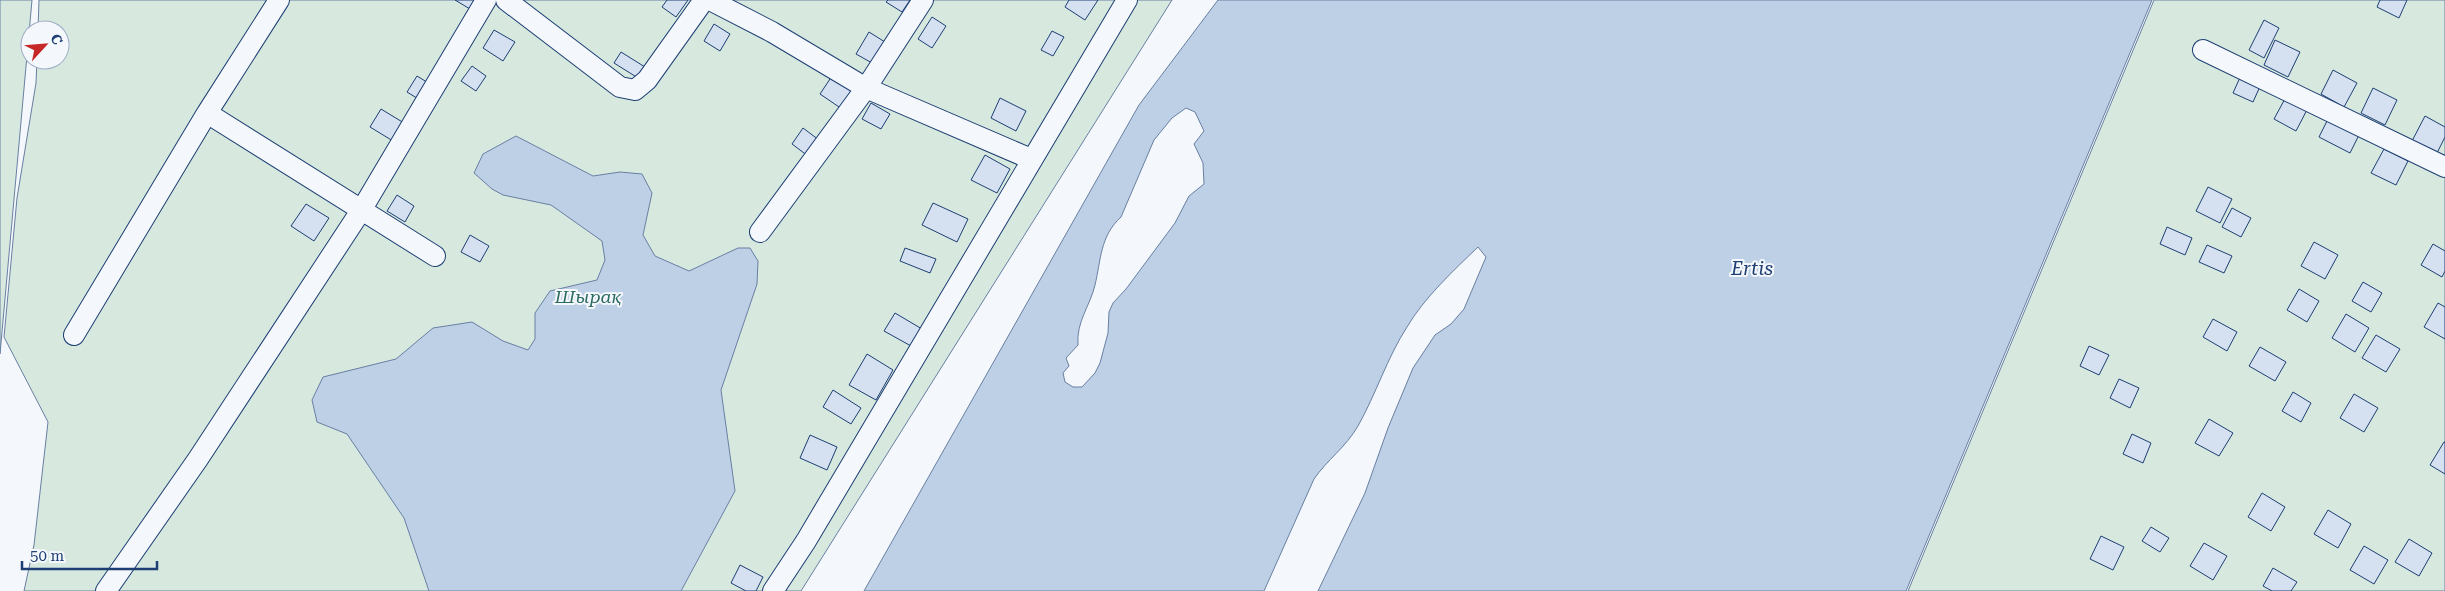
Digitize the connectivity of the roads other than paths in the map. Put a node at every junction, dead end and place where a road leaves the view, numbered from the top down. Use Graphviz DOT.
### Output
graph roads {
  1 [pos="279,0"];
  2 [pos="486,0"];
  3 [pos="506,0"];
  4 [pos="704,0"];
  5 [pos="710,0"];
  6 [pos="923,0"];
  7 [pos="1127,0"];
  8 [pos="2203,50"];
  9 [pos="866,88"];
  10 [pos="207,113"];
  11 [pos="1031,159"];
  12 [pos="2445,167"];
  13 [pos="362,209"];
  14 [pos="760,232"];
  15 [pos="435,256"];
  16 [pos="74,335"];
  17 [pos="106,591"];
  18 [pos="773,591"];
  1 -- 10 [label="street"];
  2 -- 13 [label="street"];
  3 -- 4 [label="street"];
  5 -- 9 [label="street"];
  6 -- 9 [label="street"];
  7 -- 11 [label="street"];
  8 -- 12 [label="street"];
  9 -- 11 [label="street"];
  9 -- 14 [label="street"];
  10 -- 13 [label="street"];
  10 -- 16 [label="street"];
  11 -- 18 [label="street"];
  13 -- 15 [label="street"];
  13 -- 17 [label="street"];
}
